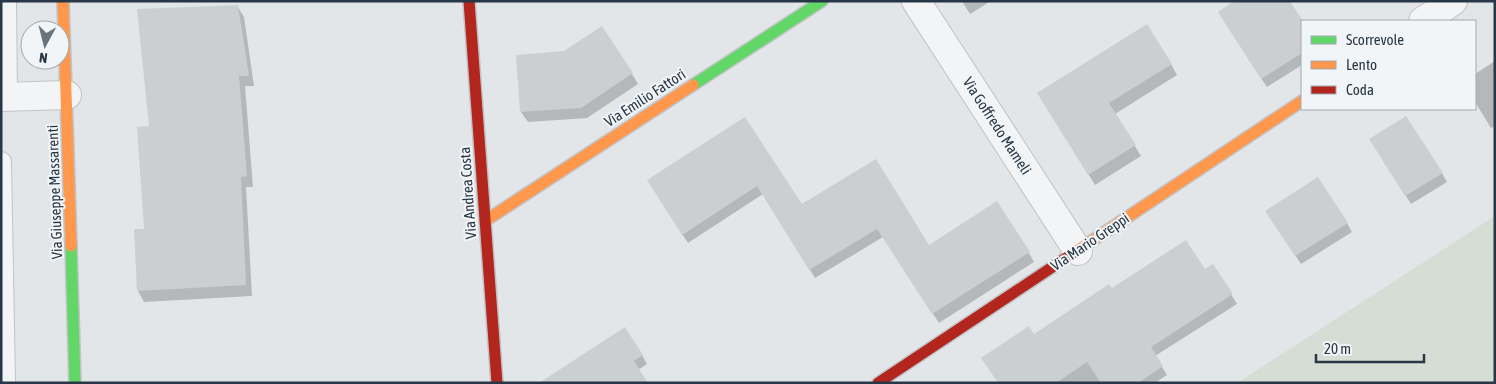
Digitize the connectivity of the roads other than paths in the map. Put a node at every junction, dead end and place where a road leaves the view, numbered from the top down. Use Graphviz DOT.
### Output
graph roads {
  1 [pos="6,1"];
  2 [pos="63,1"];
  3 [pos="469,1"];
  4 [pos="822,1"];
  5 [pos="916,1"];
  6 [pos="1453,1"];
  7 [pos="1424,20"];
  8 [pos="67,95"];
  9 [pos="4,97"];
  10 [pos="1301,102"];
  11 [pos="1,162"];
  12 [pos="485,221"];
  13 [pos="1078,251"];
  14 [pos="5,383"];
  15 [pos="75,383"];
  16 [pos="497,383"];
  17 [pos="878,383"];
  1 -- 9 [label="lane"];
  2 -- 8 [label="street, Via Giuseppe Massarenti"];
  3 -- 12 [label="street, Via Andrea Costa"];
  4 -- 12 [label="street, Via Emilio Fattori"];
  5 -- 13 [label="street, Via Goffredo Mameli"];
  6 -- 7 [label="street"];
  8 -- 9 [label="street"];
  8 -- 15 [label="street, Via Giuseppe Massarenti"];
  10 -- 13 [label="street, Via Mario Greppi"];
  11 -- 14 [label="lane"];
  12 -- 16 [label="street, Via Andrea Costa"];
  13 -- 17 [label="street, Via Mario Greppi"];
}
